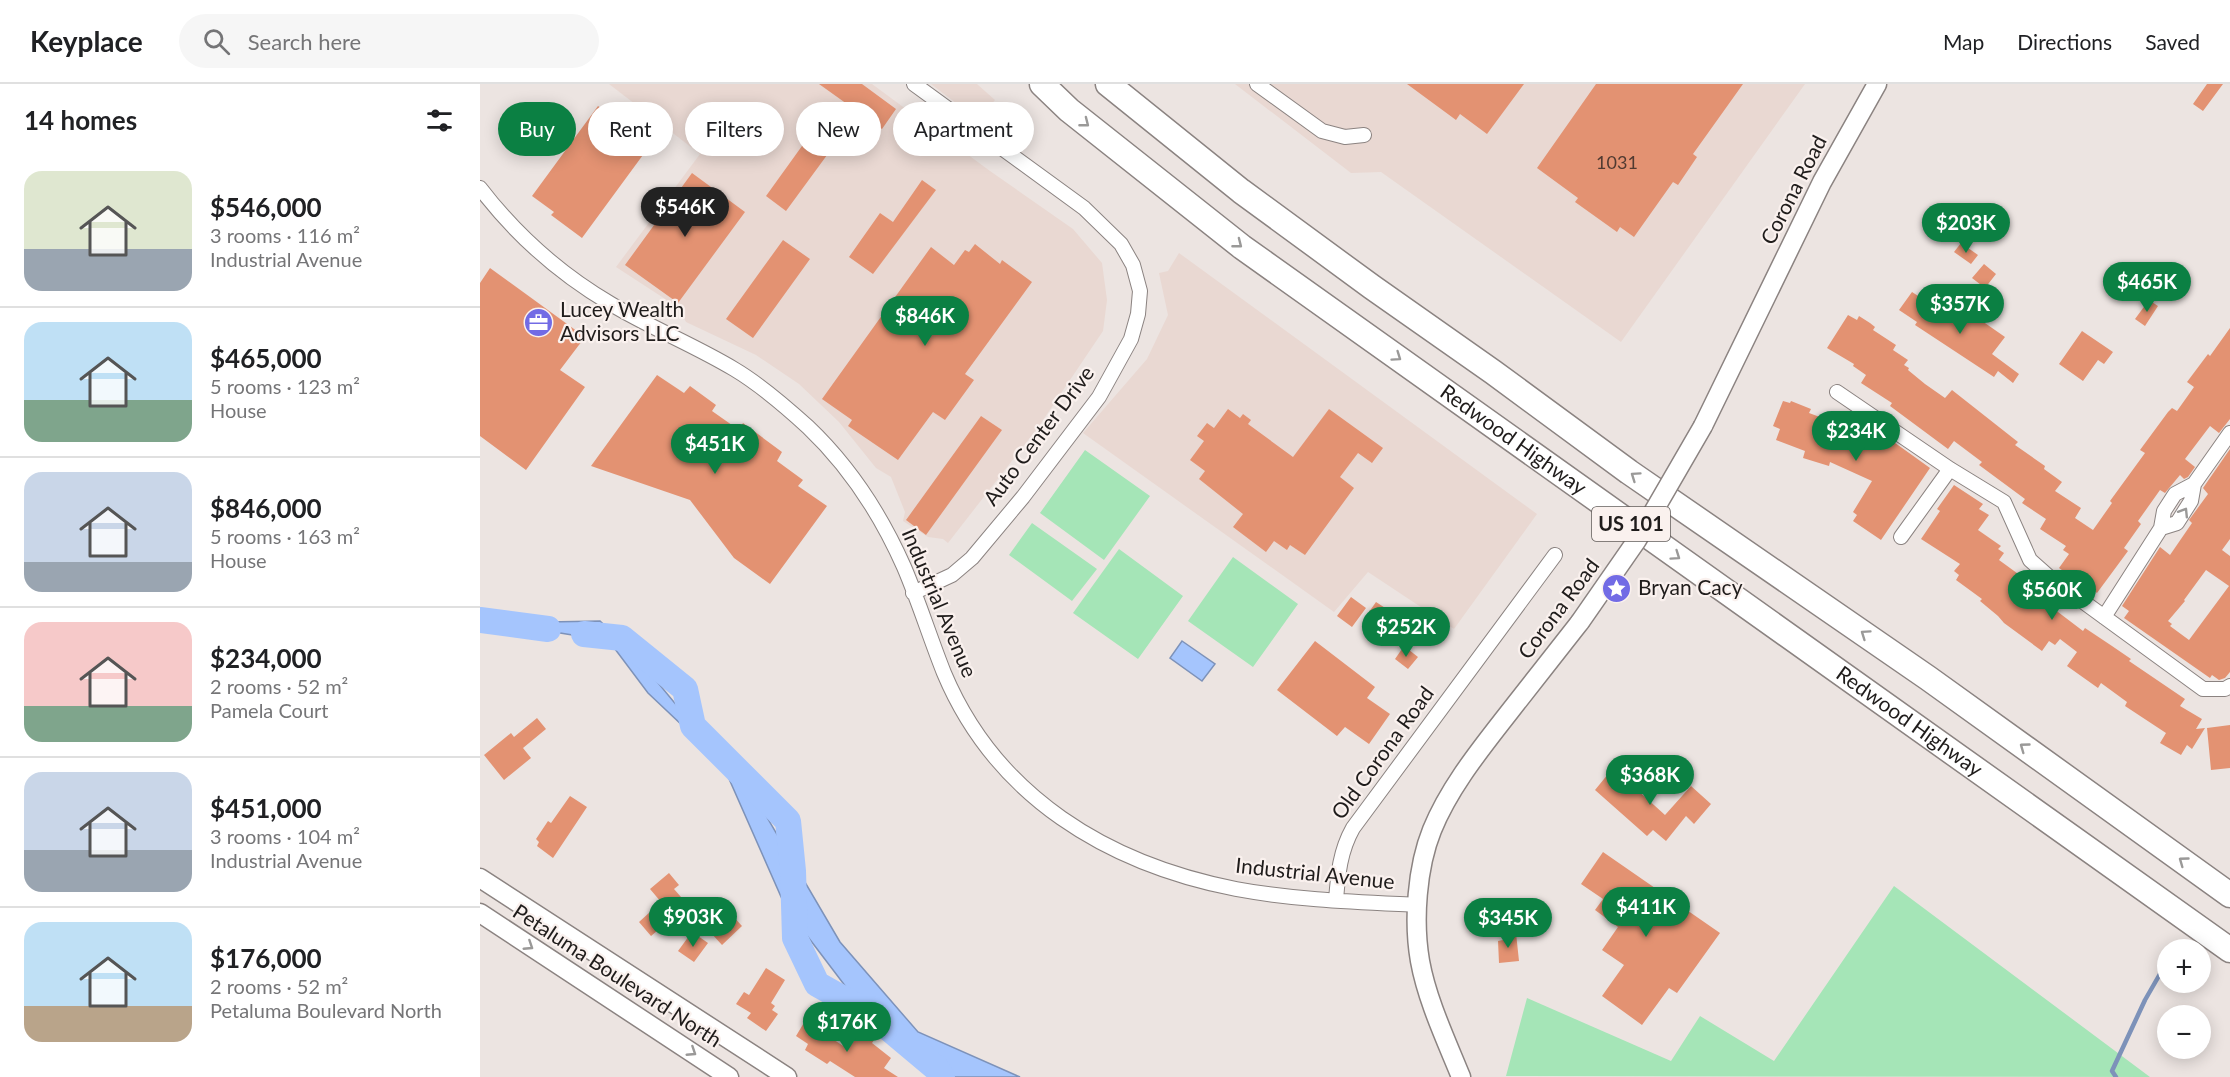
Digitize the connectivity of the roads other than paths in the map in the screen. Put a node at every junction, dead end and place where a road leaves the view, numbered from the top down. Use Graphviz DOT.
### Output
graph roads {
  1 [pos="914,84"];
  2 [pos="1042,84"];
  3 [pos="1108,84"];
  4 [pos="1257,84"];
  5 [pos="1877,84"];
  6 [pos="1364,135"];
  7 [pos="480,188"];
  8 [pos="1837,392"];
  9 [pos="2230,433"];
  10 [pos="1950,469"];
  11 [pos="1901,537"];
  12 [pos="1555,555"];
  13 [pos="913,593"];
  14 [pos="2104,616"];
  15 [pos="2227,688"];
  16 [pos="480,878"];
  17 [pos="2230,895"];
  18 [pos="1336,900"];
  19 [pos="1418,905"];
  20 [pos="480,914"];
  21 [pos="2230,950"];
  22 [pos="729,1077"];
  23 [pos="787,1077"];
  24 [pos="1461,1077"];
  1 -- 13 [label="street, Auto Center Drive"];
  2 -- 21 [label="highway, Redwood Highway / US 101, one-way"];
  17 -- 3 [label="highway, Redwood Highway / US 101, one-way"];
  4 -- 6 [label="street"];
  5 -- 19 [label="main road, Corona Road, bridge"];
  7 -- 13 [label="street, Industrial Avenue"];
  8 -- 10 [label="street"];
  9 -- 14 [label="street"];
  10 -- 11 [label="street"];
  10 -- 14 [label="street"];
  12 -- 18 [label="street, Old Corona Road"];
  13 -- 18 [label="street, Industrial Avenue"];
  14 -- 15 [label="street"];
  16 -- 23 [label="main road, Petaluma Boulevard North"];
  18 -- 19 [label="street, Industrial Avenue"];
  19 -- 24 [label="main road, Corona Road"];
  20 -- 22 [label="main road, Petaluma Boulevard North, one-way"];
}
